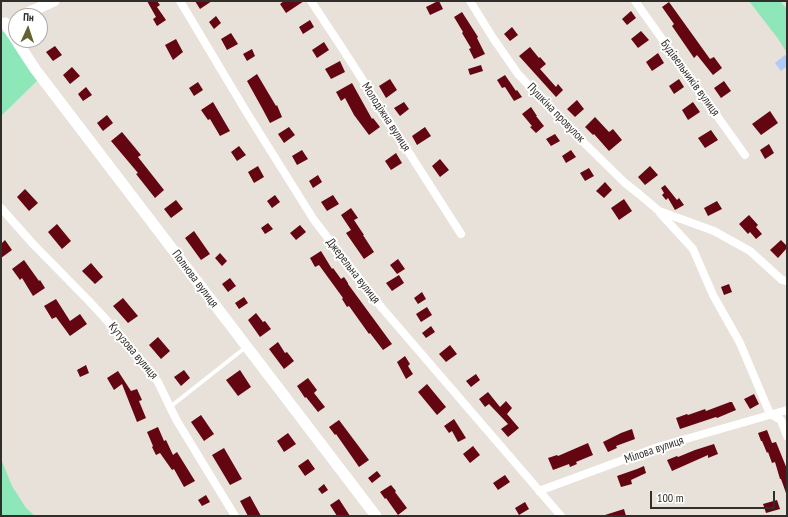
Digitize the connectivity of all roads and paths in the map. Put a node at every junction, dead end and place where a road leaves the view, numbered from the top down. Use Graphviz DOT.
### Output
graph roads {
  1 [pos="54,1"];
  2 [pos="180,1"];
  3 [pos="311,1"];
  4 [pos="470,1"];
  5 [pos="635,1"];
  6 [pos="39,8"];
  7 [pos="3,24"];
  8 [pos="745,155"];
  9 [pos="1,208"];
  10 [pos="659,211"];
  11 [pos="461,234"];
  12 [pos="787,281"];
  13 [pos="246,347"];
  14 [pos="170,407"];
  15 [pos="787,410"];
  16 [pos="770,414"];
  17 [pos="787,436"];
  18 [pos="539,491"];
  19 [pos="235,516"];
  20 [pos="376,516"];
  21 [pos="561,516"];
  1 -- 6 [label="street"];
  2 -- 18 [label="street, Джерельна вулиця"];
  3 -- 11 [label="street, Молодіжна вулиця"];
  4 -- 10 [label="street, Пушкіна провулок"];
  5 -- 8 [label="street, Будівельників вулиця"];
  7 -- 13 [label="street, Полнова вулиця"];
  9 -- 14 [label="street, Кутузова вулиця"];
  10 -- 12 [label="street, Пушкіна провулок"];
  10 -- 16 [label="street, Пушкіна провулок"];
  13 -- 14 [label="lane"];
  13 -- 20 [label="street, Полнова вулиця"];
  14 -- 19 [label="street, Кутузова вулиця"];
  15 -- 16 [label="street, Мілова вулиця"];
  16 -- 17 [label="street"];
  16 -- 18 [label="street, Мілова вулиця"];
  18 -- 21 [label="street, Джерельна вулиця"];
}
